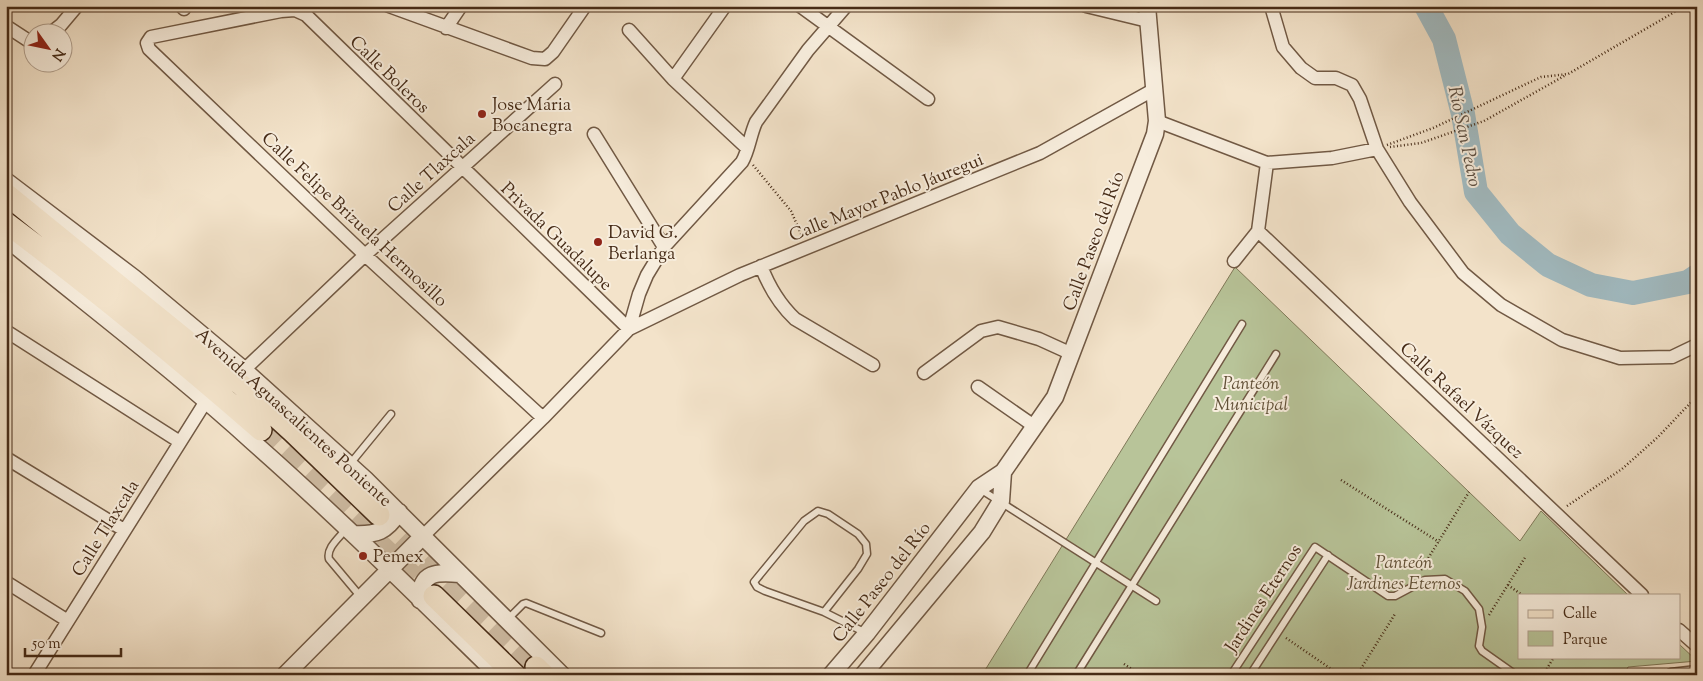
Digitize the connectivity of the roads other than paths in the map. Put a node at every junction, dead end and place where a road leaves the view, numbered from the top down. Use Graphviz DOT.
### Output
graph roads {
  1 [pos="77,6"];
  2 [pos="388,6"];
  3 [pos="461,6"];
  4 [pos="585,6"];
  5 [pos="725,6"];
  6 [pos="800,6"];
  7 [pos="846,6"];
  8 [pos="1086,6"];
  9 [pos="1272,6"];
  10 [pos="1148,14"];
  11 [pos="64,22"];
  12 [pos="6,26"];
  13 [pos="828,26"];
  14 [pos="446,28"];
  15 [pos="629,30"];
  16 [pos="22,36"];
  17 [pos="147,43"];
  18 [pos="673,79"];
  19 [pos="555,84"];
  20 [pos="1153,90"];
  21 [pos="928,99"];
  22 [pos="1157,121"];
  23 [pos="594,134"];
  24 [pos="1377,149"];
  25 [pos="747,152"];
  26 [pos="1267,163"];
  27 [pos="462,168"];
  28 [pos="6,181"];
  29 [pos="6,194"];
  30 [pos="6,222"];
  31 [pos="1258,231"];
  32 [pos="6,238"];
  33 [pos="664,247"];
  34 [pos="366,255"];
  35 [pos="1234,261"];
  36 [pos="760,266"];
  37 [pos="1242,324"];
  38 [pos="629,329"];
  39 [pos="6,331"];
  40 [pos="1697,345"];
  41 [pos="1072,354"];
  42 [pos="1276,354"];
  43 [pos="873,365"];
  44 [pos="244,370"];
  45 [pos="924,372"];
  46 [pos="978,387"];
  47 [pos="206,401"];
  48 [pos="391,414"];
  49 [pos="543,418"];
  50 [pos="1034,426"];
  51 [pos="261,430"];
  52 [pos="180,442"];
  53 [pos="6,458"];
  54 [pos="349,465"];
  55 [pos="1003,472"];
  56 [pos="980,488"];
  57 [pos="1000,501"];
  58 [pos="389,513"];
  59 [pos="124,530"];
  60 [pos="350,531"];
  61 [pos="422,537"];
  62 [pos="1328,555"];
  63 [pos="1096,563"];
  64 [pos="389,568"];
  65 [pos="460,574"];
  66 [pos="6,582"];
  67 [pos="1131,584"];
  68 [pos="1641,594"];
  69 [pos="361,597"];
  70 [pos="427,598"];
  71 [pos="1156,600"];
  72 [pos="824,612"];
  73 [pos="507,620"];
  74 [pos="68,621"];
  75 [pos="1680,631"];
  76 [pos="601,633"];
  77 [pos="867,633"];
  78 [pos="1697,646"];
  79 [pos="1697,672"];
  80 [pos="34,675"];
  81 [pos="284,675"];
  82 [pos="498,675"];
  83 [pos="515,675"];
  84 [pos="562,675"];
  85 [pos="831,675"];
  86 [pos="863,675"];
  87 [pos="1027,675"];
  88 [pos="1076,675"];
  89 [pos="1231,675"];
  90 [pos="1250,675"];
  91 [pos="1516,675"];
  92 [pos="1671,675"];
  1 -- 11 [label="street"];
  2 -- 14 [label="street"];
  3 -- 14 [label="street"];
  4 -- 14 [label="street"];
  5 -- 18 [label="street"];
  6 -- 13 [label="street"];
  7 -- 13 [label="street"];
  8 -- 10 [label="street"];
  9 -- 24 [label="street"];
  10 -- 20 [label="street, Calle Paseo del Río"];
  12 -- 16 [label="street"];
  13 -- 21 [label="street"];
  13 -- 25 [label="street"];
  15 -- 18 [label="street"];
  17 -- 27 [label="street, Calle Boleros"];
  17 -- 34 [label="street, Calle Felipe Brizuela Hermosillo"];
  18 -- 25 [label="street"];
  19 -- 27 [label="street, Calle Tlaxcala"];
  20 -- 22 [label="street, Calle Paseo del Río"];
  20 -- 36 [label="street, Calle Mayor Pablo Jáuregui"];
  22 -- 26 [label="street"];
  22 -- 41 [label="street, Calle Paseo del Río"];
  23 -- 33 [label="street"];
  24 -- 26 [label="street"];
  24 -- 40 [label="street"];
  25 -- 33 [label="street"];
  26 -- 31 [label="street"];
  27 -- 34 [label="street, Calle Tlaxcala"];
  27 -- 38 [label="street, Privada Guadalupe"];
  28 -- 44 [label="street, Avenida Aguascalientes Poniente"];
  29 -- 58 [label="main road, Avenida Aguascalientes Poniente"];
  30 -- 51 [label="main road, Avenida Aguascalientes Poniente"];
  31 -- 35 [label="street"];
  31 -- 68 [label="street, Calle Rafael Vázquez"];
  32 -- 47 [label="street"];
  33 -- 38 [label="street"];
  34 -- 44 [label="street, Calle Tlaxcala"];
  34 -- 49 [label="street, Calle Felipe Brizuela Hermosillo"];
  36 -- 38 [label="street, Calle Mayor Pablo Jáuregui"];
  36 -- 43 [label="street"];
  37 -- 63 [label="lane"];
  38 -- 49 [label="street"];
  39 -- 52 [label="street"];
  41 -- 45 [label="street"];
  41 -- 50 [label="street, Calle Paseo del Río"];
  42 -- 67 [label="lane"];
  44 -- 54 [label="street, Avenida Aguascalientes Poniente"];
  46 -- 50 [label="street"];
  47 -- 52 [label="street, Calle Tlaxcala"];
  47 -- 60 [label="street"];
  48 -- 54 [label="lane"];
  49 -- 61 [label="street"];
  50 -- 55 [label="street, Calle Paseo del Río"];
  52 -- 59 [label="street, Calle Tlaxcala"];
  53 -- 59 [label="street"];
  54 -- 58 [label="street, Avenida Aguascalientes Poniente"];
  55 -- 56 [label="street, Calle Paseo del Río"];
  55 -- 57 [label="street, Calle Paseo del Río"];
  56 -- 57 [label="lane"];
  56 -- 77 [label="street, Calle Paseo del Río"];
  57 -- 63 [label="lane"];
  57 -- 86 [label="street, Calle Paseo del Río"];
  58 -- 60 [label="street"];
  58 -- 61 [label="street, Avenida Aguascalientes Poniente"];
  59 -- 74 [label="street, Calle Tlaxcala"];
  60 -- 64 [label="street"];
  60 -- 69 [label="lane"];
  61 -- 64 [label="street"];
  61 -- 65 [label="street, Avenida Aguascalientes Poniente"];
  62 -- 89 [label="lane, Jardines Eternos"];
  62 -- 90 [label="lane"];
  62 -- 91 [label="lane, Jardines Eternos"];
  63 -- 67 [label="lane"];
  63 -- 87 [label="lane"];
  64 -- 69 [label="street"];
  64 -- 70 [label="street"];
  65 -- 70 [label="street"];
  65 -- 73 [label="street, Avenida Aguascalientes Poniente"];
  66 -- 74 [label="street"];
  67 -- 71 [label="lane"];
  67 -- 88 [label="lane"];
  69 -- 81 [label="street"];
  70 -- 82 [label="street"];
  70 -- 83 [label="main road"];
  72 -- 72 [label="lane"];
  72 -- 77 [label="lane"];
  73 -- 76 [label="lane"];
  73 -- 84 [label="street, Avenida Aguascalientes Poniente"];
  74 -- 80 [label="street, Calle Tlaxcala"];
  75 -- 78 [label="street"];
  77 -- 85 [label="street, Calle Paseo del Río"];
  79 -- 92 [label="street"];
}
